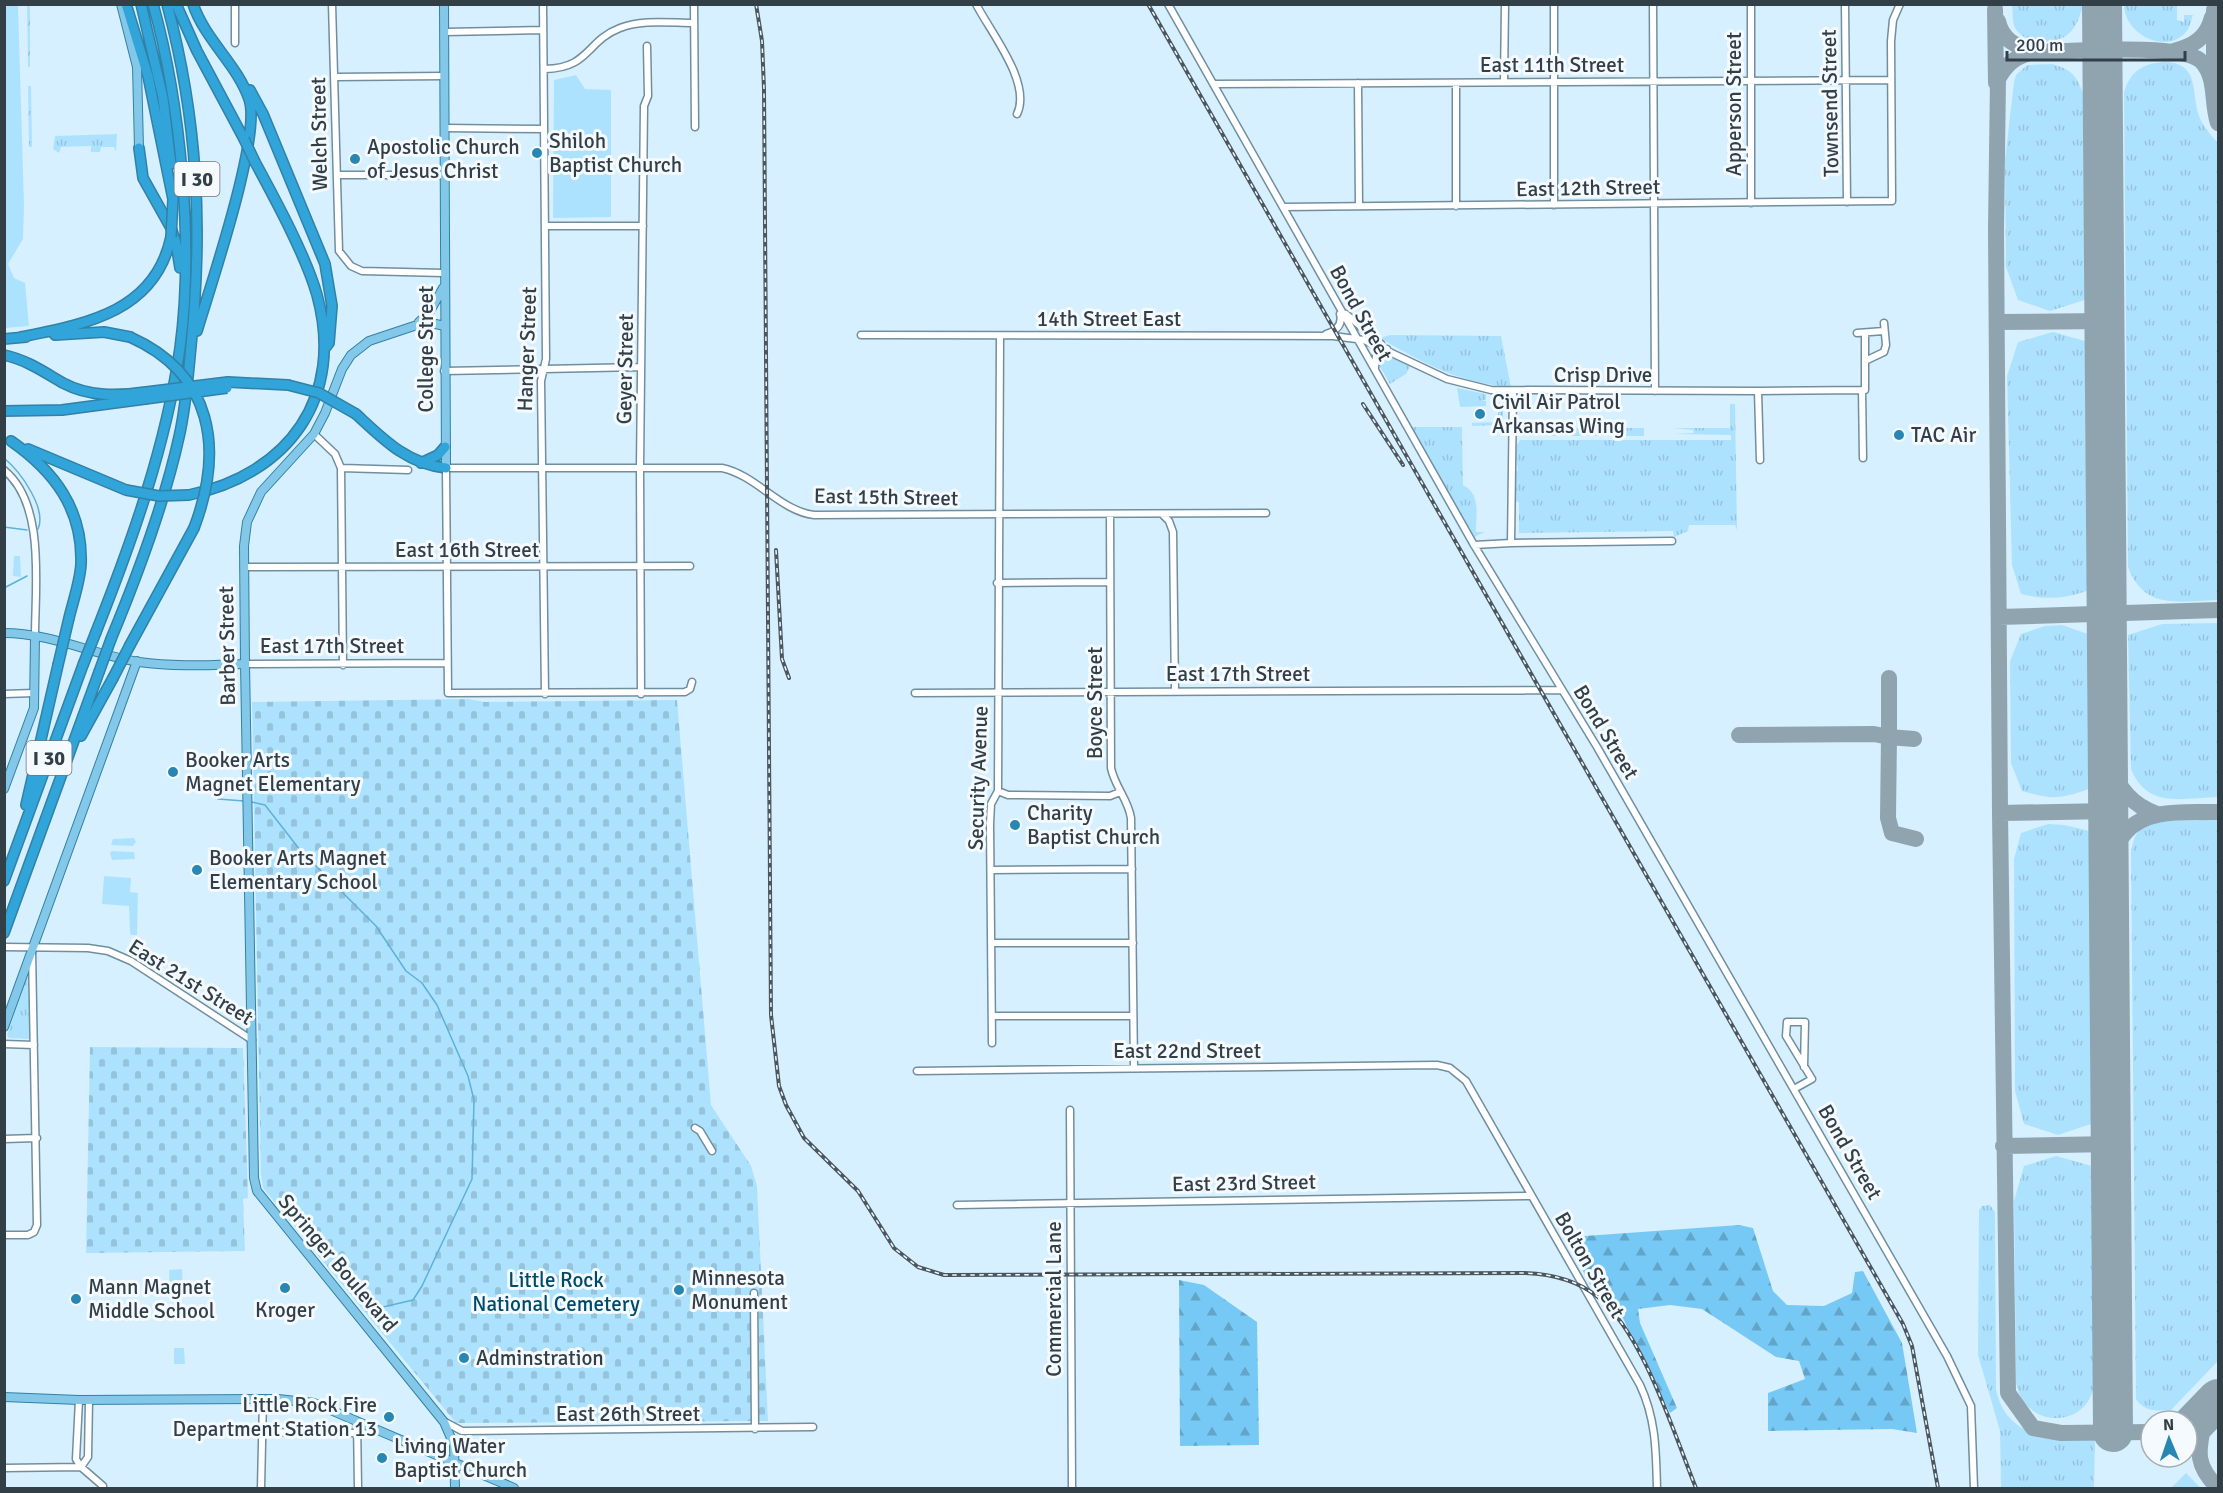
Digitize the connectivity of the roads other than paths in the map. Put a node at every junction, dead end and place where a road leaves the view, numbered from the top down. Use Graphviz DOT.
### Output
graph roads {
  1 [pos="121,4"];
  2 [pos="126,4"];
  3 [pos="141,4"];
  4 [pos="153,4"];
  5 [pos="167,4"];
  6 [pos="177,4"];
  7 [pos="193,4"];
  8 [pos="235,4"];
  9 [pos="332,4"];
  10 [pos="444,4"];
  11 [pos="543,4"];
  12 [pos="694,4"];
  13 [pos="976,4"];
  14 [pos="1168,4"];
  15 [pos="1504,4"];
  16 [pos="1554,4"];
  17 [pos="1653,4"];
  18 [pos="1751,4"];
  19 [pos="1845,4"];
  20 [pos="1900,4"];
  21 [pos="694,23"];
  22 [pos="543,30"];
  23 [pos="445,32"];
  24 [pos="235,43"];
  25 [pos="647,46"];
  26 [pos="217,47"];
  27 [pos="544,69"];
  28 [pos="444,76"];
  29 [pos="335,77"];
  30 [pos="1846,80"];
  31 [pos="1891,80"];
  32 [pos="1653,81"];
  33 [pos="1751,81"];
  34 [pos="1504,82"];
  35 [pos="1554,82"];
  36 [pos="1358,83"];
  37 [pos="1456,83"];
  38 [pos="1214,84"];
  39 [pos="1017,114"];
  40 [pos="695,127"];
  41 [pos="445,128"];
  42 [pos="544,129"];
  43 [pos="139,148"];
  44 [pos="337,175"];
  45 [pos="445,175"];
  46 [pos="173,199"];
  47 [pos="1847,202"];
  48 [pos="1751,203"];
  49 [pos="1654,204"];
  50 [pos="1554,205"];
  51 [pos="1359,206"];
  52 [pos="1456,206"];
  53 [pos="1283,207"];
  54 [pos="643,225"];
  55 [pos="546,226"];
  56 [pos="444,273"];
  57 [pos="444,287"];
  58 [pos="1336,302"];
  59 [pos="429,314"];
  60 [pos="444,315"];
  61 [pos="1884,324"];
  62 [pos="414,326"];
  63 [pos="445,326"];
  64 [pos="1884,331"];
  65 [pos="1857,333"];
  66 [pos="1865,334"];
  67 [pos="861,335"];
  68 [pos="1316,335"];
  69 [pos="999,336"];
  70 [pos="21,337"];
  71 [pos="4,339"];
  72 [pos="1357,339"];
  73 [pos="180,348"];
  74 [pos="1388,349"];
  75 [pos="323,351"];
  76 [pos="4,355"];
  77 [pos="190,356"];
  78 [pos="1865,358"];
  79 [pos="641,367"];
  80 [pos="545,369"];
  81 [pos="444,371"];
  82 [pos="1375,371"];
  83 [pos="1862,390"];
  84 [pos="1655,391"];
  85 [pos="1758,391"];
  86 [pos="1512,392"];
  87 [pos="146,396"];
  88 [pos="4,411"];
  89 [pos="314,434"];
  90 [pos="8,440"];
  91 [pos="444,447"];
  92 [pos="1863,458"];
  93 [pos="1760,460"];
  94 [pos="421,463"];
  95 [pos="640,467"];
  96 [pos="341,468"];
  97 [pos="446,468"];
  98 [pos="543,468"];
  99 [pos="4,470"];
  100 [pos="408,470"];
  101 [pos="1266,513"];
  102 [pos="997,514"];
  103 [pos="1110,514"];
  104 [pos="1162,514"];
  105 [pos="1672,541"];
  106 [pos="1511,543"];
  107 [pos="1474,545"];
  108 [pos="543,566"];
  109 [pos="690,566"];
  110 [pos="244,567"];
  111 [pos="341,567"];
  112 [pos="446,567"];
  113 [pos="642,567"];
  114 [pos="1110,582"];
  115 [pos="997,583"];
  116 [pos="4,633"];
  117 [pos="35,636"];
  118 [pos="137,661"];
  119 [pos="447,663"];
  120 [pos="245,664"];
  121 [pos="342,665"];
  122 [pos="692,682"];
  123 [pos="1561,690"];
  124 [pos="1174,691"];
  125 [pos="34,693"];
  126 [pos="915,693"];
  127 [pos="998,693"];
  128 [pos="1111,693"];
  129 [pos="4,694"];
  130 [pos="545,694"];
  131 [pos="640,694"];
  132 [pos="63,770"];
  133 [pos="4,789"];
  134 [pos="998,791"];
  135 [pos="1120,792"];
  136 [pos="15,852"];
  137 [pos="1132,869"];
  138 [pos="991,870"];
  139 [pos="4,881"];
  140 [pos="4,933"];
  141 [pos="992,943"];
  142 [pos="1133,943"];
  143 [pos="8,947"];
  144 [pos="32,947"];
  145 [pos="993,1016"];
  146 [pos="1132,1016"];
  147 [pos="4,1028"];
  148 [pos="252,1040"];
  149 [pos="992,1043"];
  150 [pos="4,1044"];
  151 [pos="34,1045"];
  152 [pos="1804,1066"];
  153 [pos="1134,1068"];
  154 [pos="917,1071"];
  155 [pos="1456,1071"];
  156 [pos="1794,1089"];
  157 [pos="1070,1110"];
  158 [pos="694,1128"];
  159 [pos="37,1138"];
  160 [pos="4,1139"];
  161 [pos="712,1151"];
  162 [pos="1531,1196"];
  163 [pos="1069,1202"];
  164 [pos="957,1205"];
  165 [pos="4,1235"];
  166 [pos="754,1293"];
  167 [pos="4,1396"];
  168 [pos="263,1399"];
  169 [pos="79,1400"];
  170 [pos="89,1400"];
  171 [pos="357,1421"];
  172 [pos="444,1422"];
  173 [pos="813,1427"];
  174 [pos="755,1429"];
  175 [pos="262,1432"];
  176 [pos="357,1433"];
  177 [pos="454,1463"];
  178 [pos="81,1467"];
  179 [pos="4,1468"];
  180 [pos="103,1486"];
  181 [pos="261,1488"];
  182 [pos="358,1488"];
  183 [pos="455,1488"];
  184 [pos="514,1488"];
  185 [pos="1072,1488"];
  186 [pos="1656,1488"];
  187 [pos="1974,1488"];
  1 -- 43 [label="main road"];
  2 -- 46 [label="highway"];
  3 -- 46 [label="highway"];
  4 -- 73 [label="highway, I 30"];
  5 -- 77 [label="highway, I 30"];
  6 -- 75 [label="highway, bridge"];
  7 -- 26 [label="highway"];
  8 -- 24 [label="street"];
  9 -- 29 [label="street, Welch Street"];
  10 -- 23 [label="main road, College Street"];
  11 -- 22 [label="street, Hanger Street"];
  12 -- 21 [label="street"];
  13 -- 39 [label="street"];
  14 -- 38 [label="street, Bond Street"];
  15 -- 34 [label="street"];
  16 -- 35 [label="street"];
  17 -- 32 [label="street"];
  18 -- 33 [label="street, Apperson Street"];
  19 -- 30 [label="street, Townsend Street"];
  20 -- 31 [label="street"];
  21 -- 27 [label="street"];
  21 -- 40 [label="street"];
  22 -- 23 [label="street"];
  22 -- 27 [label="street, Hanger Street"];
  23 -- 28 [label="main road, College Street"];
  25 -- 54 [label="street, Geyer Street"];
  26 -- 75 [label="highway"];
  26 -- 77 [label="highway"];
  27 -- 42 [label="street, Hanger Street"];
  28 -- 29 [label="street"];
  28 -- 41 [label="main road, College Street"];
  29 -- 44 [label="street, Welch Street"];
  30 -- 31 [label="street, East 11th Street"];
  30 -- 33 [label="street, East 11th Street"];
  30 -- 47 [label="street, Townsend Street"];
  31 -- 47 [label="street, East 12th Street"];
  32 -- 33 [label="street, East 11th Street"];
  32 -- 35 [label="street, East 11th Street"];
  32 -- 49 [label="street"];
  33 -- 48 [label="street, Apperson Street"];
  34 -- 35 [label="street, East 11th Street"];
  34 -- 37 [label="street, East 11th Street"];
  35 -- 50 [label="street"];
  36 -- 37 [label="street, East 11th Street"];
  36 -- 38 [label="street, East 11th Street"];
  36 -- 51 [label="street"];
  37 -- 52 [label="street"];
  38 -- 53 [label="street, Bond Street"];
  41 -- 42 [label="street"];
  41 -- 45 [label="main road, College Street"];
  42 -- 55 [label="street, Hanger Street"];
  43 -- 73 [label="highway"];
  44 -- 45 [label="street"];
  44 -- 56 [label="street, Welch Street"];
  45 -- 56 [label="main road, College Street"];
  46 -- 70 [label="highway, bridge"];
  47 -- 48 [label="street, East 12th Street"];
  48 -- 49 [label="street, East 12th Street"];
  49 -- 50 [label="street, East 12th Street"];
  49 -- 84 [label="street"];
  50 -- 52 [label="street, East 12th Street"];
  51 -- 52 [label="street, East 12th Street"];
  51 -- 53 [label="street, East 12th Street"];
  53 -- 58 [label="street, Bond Street"];
  54 -- 55 [label="street"];
  54 -- 79 [label="street, Geyer Street"];
  55 -- 80 [label="street, Hanger Street"];
  56 -- 57 [label="main road, College Street"];
  57 -- 59 [label="main road, Barber Street"];
  57 -- 60 [label="main road, College Street"];
  58 -- 68 [label="street"];
  58 -- 72 [label="street, Bond Street"];
  58 -- 74 [label="street, Crisp Drive"];
  59 -- 60 [label="main road"];
  59 -- 62 [label="main road, Barber Street"];
  60 -- 63 [label="main road, College Street"];
  61 -- 64 [label="street"];
  62 -- 63 [label="main road, Barber Street"];
  62 -- 89 [label="main road, Barber Street"];
  63 -- 81 [label="main road, College Street"];
  64 -- 66 [label="street"];
  64 -- 78 [label="street"];
  65 -- 66 [label="street"];
  66 -- 78 [label="street"];
  67 -- 69 [label="street, 14th Street East"];
  68 -- 69 [label="street, 14th Street East"];
  68 -- 72 [label="street, 14th Street East"];
  69 -- 102 [label="street, Security Avenue"];
  70 -- 71 [label="highway"];
  70 -- 132 [label="highway, bridge"];
  72 -- 74 [label="street, Crisp Drive"];
  72 -- 82 [label="street, Bond Street"];
  73 -- 136 [label="highway, I 30, bridge"];
  74 -- 82 [label="street"];
  74 -- 86 [label="street, Crisp Drive"];
  75 -- 90 [label="highway, bridge"];
  76 -- 87 [label="highway"];
  77 -- 132 [label="highway, I 30, bridge"];
  78 -- 83 [label="street"];
  79 -- 80 [label="street"];
  79 -- 95 [label="street, Geyer Street"];
  80 -- 81 [label="street"];
  80 -- 98 [label="street, Hanger Street"];
  81 -- 91 [label="main road, College Street"];
  82 -- 107 [label="street, Bond Street"];
  83 -- 85 [label="street, Crisp Drive"];
  83 -- 92 [label="street"];
  84 -- 85 [label="street, Crisp Drive"];
  84 -- 86 [label="street, Crisp Drive"];
  85 -- 93 [label="street"];
  86 -- 106 [label="street"];
  87 -- 88 [label="highway"];
  87 -- 94 [label="highway, bridge"];
  89 -- 96 [label="street"];
  89 -- 110 [label="main road, Barber Street"];
  90 -- 136 [label="highway, bridge"];
  91 -- 94 [label="highway"];
  91 -- 97 [label="main road, College Street"];
  94 -- 97 [label="highway"];
  95 -- 98 [label="street, East 15th Street"];
  95 -- 102 [label="street, East 15th Street"];
  95 -- 113 [label="street, Geyer Street"];
  96 -- 100 [label="street"];
  96 -- 111 [label="street"];
  97 -- 98 [label="street, East 15th Street"];
  97 -- 112 [label="street, College Street"];
  98 -- 108 [label="street, Hanger Street"];
  99 -- 117 [label="street"];
  101 -- 104 [label="street, East 15th Street"];
  102 -- 103 [label="street, East 15th Street"];
  102 -- 115 [label="street, Security Avenue"];
  103 -- 104 [label="street, East 15th Street"];
  103 -- 114 [label="street, Boyce Street"];
  104 -- 124 [label="street"];
  105 -- 106 [label="street"];
  106 -- 107 [label="street"];
  107 -- 123 [label="street, Bond Street"];
  108 -- 112 [label="street, East 16th Street"];
  108 -- 113 [label="street, East 16th Street"];
  108 -- 130 [label="street, Hanger Street"];
  109 -- 113 [label="street, East 16th Street"];
  110 -- 111 [label="street, East 16th Street"];
  110 -- 120 [label="main road, Barber Street"];
  111 -- 112 [label="street, East 16th Street"];
  111 -- 121 [label="street"];
  112 -- 119 [label="street, College Street"];
  113 -- 131 [label="street, Geyer Street"];
  114 -- 115 [label="street"];
  114 -- 128 [label="street, Boyce Street"];
  115 -- 127 [label="street, Security Avenue"];
  116 -- 117 [label="main road, East 17th Street"];
  117 -- 118 [label="main road, East 17th Street"];
  117 -- 125 [label="main road"];
  118 -- 120 [label="main road, East 17th Street"];
  118 -- 144 [label="main road"];
  119 -- 121 [label="street, East 17th Street"];
  119 -- 130 [label="street, College Street"];
  120 -- 121 [label="street, East 17th Street"];
  120 -- 148 [label="main road, Barber Street"];
  122 -- 131 [label="street"];
  123 -- 124 [label="street, East 17th Street"];
  123 -- 156 [label="street, Bond Street"];
  124 -- 128 [label="street, East 17th Street"];
  125 -- 129 [label="street"];
  125 -- 133 [label="main road"];
  126 -- 127 [label="street, East 17th Street"];
  127 -- 128 [label="street, East 17th Street"];
  127 -- 134 [label="street, Security Avenue"];
  128 -- 135 [label="street, Boyce Street"];
  130 -- 131 [label="street"];
  132 -- 140 [label="highway, I 30"];
  134 -- 135 [label="street"];
  134 -- 138 [label="street, Security Avenue"];
  135 -- 137 [label="street, Boyce Street"];
  136 -- 139 [label="highway, I 30"];
  137 -- 138 [label="street"];
  137 -- 142 [label="street, Boyce Street"];
  138 -- 141 [label="street, Security Avenue"];
  141 -- 142 [label="street"];
  141 -- 145 [label="street, Security Avenue"];
  142 -- 146 [label="street, Boyce Street"];
  143 -- 144 [label="street, East 21st Street"];
  144 -- 147 [label="main road"];
  144 -- 148 [label="street, East 21st Street"];
  144 -- 151 [label="street"];
  145 -- 146 [label="street"];
  145 -- 149 [label="street, Security Avenue"];
  146 -- 153 [label="street, Boyce Street"];
  148 -- 172 [label="main road, Springer Boulevard"];
  150 -- 151 [label="street"];
  151 -- 159 [label="street"];
  152 -- 152 [label="street"];
  152 -- 156 [label="street"];
  153 -- 154 [label="street, East 22nd Street"];
  153 -- 155 [label="street, East 22nd Street"];
  155 -- 162 [label="street, Bolton Street"];
  156 -- 187 [label="street, Bond Street"];
  157 -- 163 [label="street, Commercial Lane"];
  158 -- 161 [label="street"];
  159 -- 160 [label="street"];
  159 -- 165 [label="street"];
  162 -- 163 [label="street, East 23rd Street"];
  162 -- 186 [label="street, Bolton Street"];
  163 -- 164 [label="street, East 23rd Street"];
  163 -- 185 [label="street, Commercial Lane"];
  166 -- 174 [label="street"];
  167 -- 169 [label="main road"];
  168 -- 170 [label="main road"];
  168 -- 171 [label="main road"];
  168 -- 175 [label="street"];
  169 -- 170 [label="main road"];
  169 -- 178 [label="street"];
  170 -- 178 [label="street"];
  171 -- 176 [label="street"];
  171 -- 177 [label="main road"];
  172 -- 174 [label="street, East 26th Street"];
  172 -- 177 [label="main road, Springer Boulevard"];
  173 -- 174 [label="street, East 26th Street"];
  175 -- 176 [label="street"];
  175 -- 181 [label="street"];
  176 -- 182 [label="street"];
  177 -- 183 [label="main road, Springer Boulevard"];
  177 -- 184 [label="main road"];
  178 -- 179 [label="street"];
  178 -- 180 [label="street"];
}
